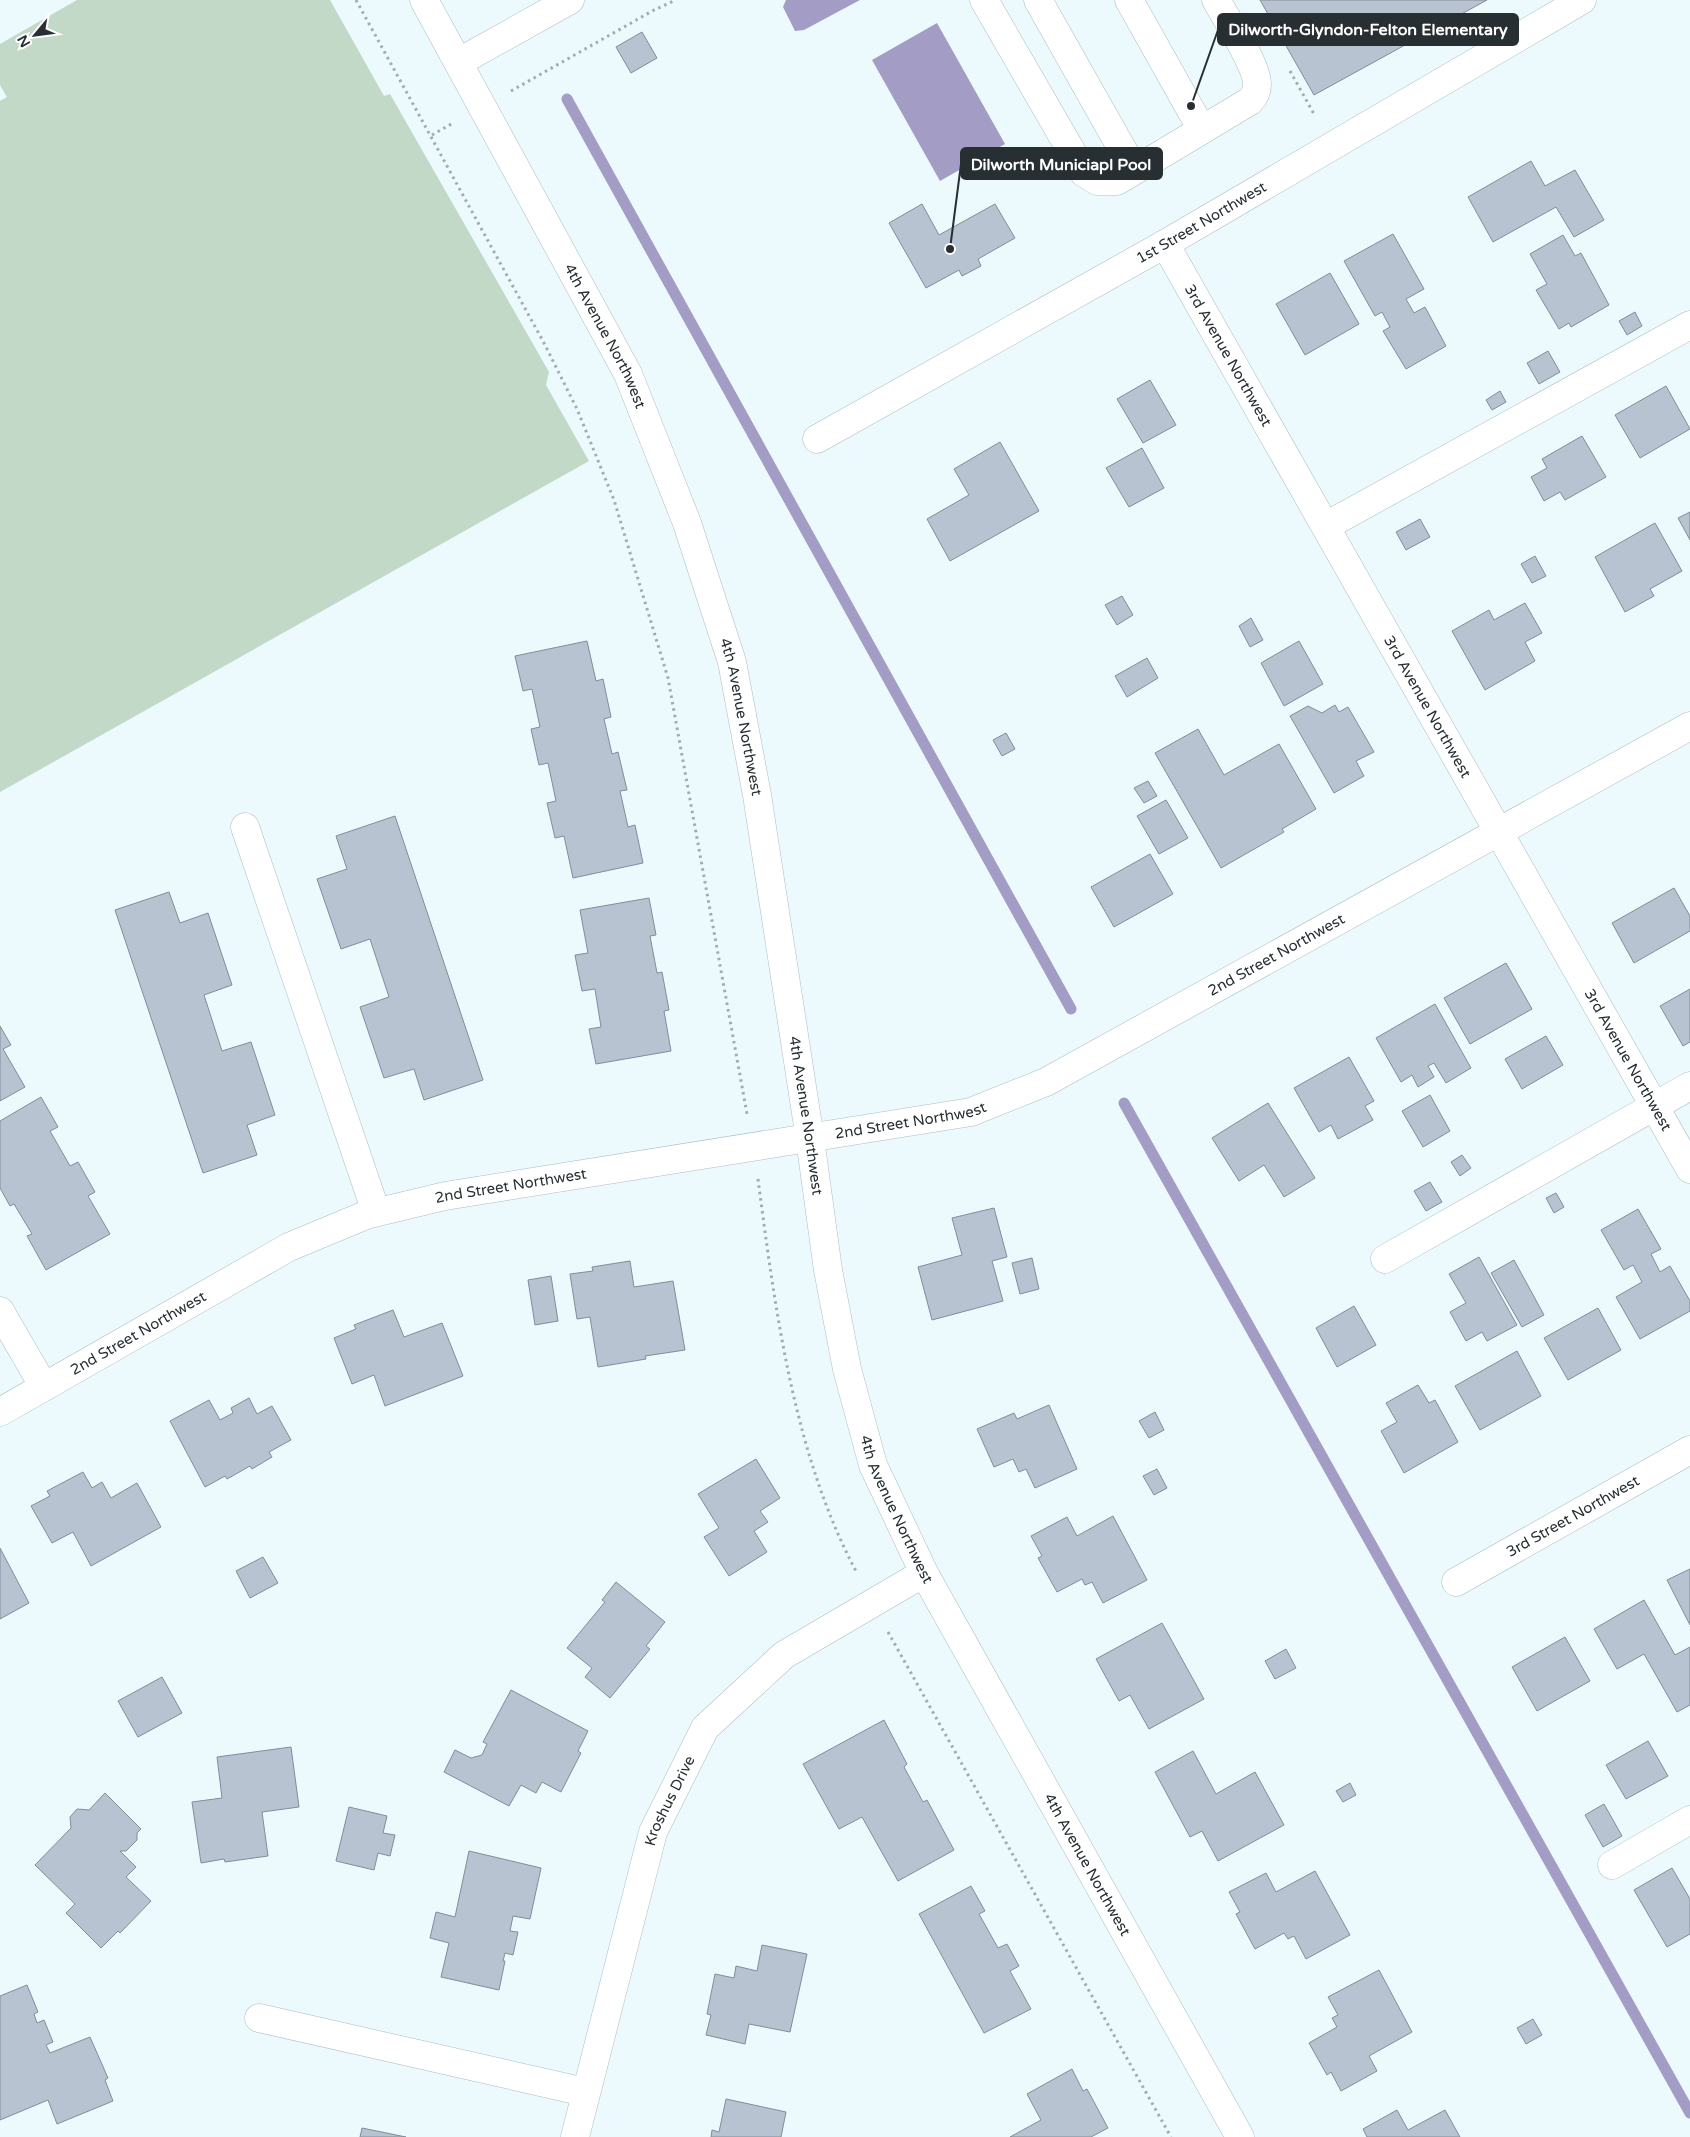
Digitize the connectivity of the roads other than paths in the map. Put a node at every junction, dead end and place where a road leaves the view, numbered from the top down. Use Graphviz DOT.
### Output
graph roads {
  1 [pos="424,0"];
  2 [pos="570,0"];
  3 [pos="984,0"];
  4 [pos="1038,0"];
  5 [pos="1129,0"];
  6 [pos="1216,0"];
  7 [pos="1582,0"];
  8 [pos="459,62"];
  9 [pos="1202,130"];
  10 [pos="1134,170"];
  11 [pos="1165,244"];
  12 [pos="1690,325"];
  13 [pos="817,439"];
  14 [pos="1326,526"];
  15 [pos="1690,726"];
  16 [pos="245,827"];
  17 [pos="1500,832"];
  18 [pos="1690,1086"];
  19 [pos="1655,1105"];
  20 [pos="810,1139"];
  21 [pos="1690,1169"];
  22 [pos="376,1212"];
  23 [pos="1385,1259"];
  24 [pos="0,1311"];
  25 [pos="44,1387"];
  26 [pos="0,1412"];
  27 [pos="1690,1450"];
  28 [pos="924,1573"];
  29 [pos="1456,1582"];
  30 [pos="1690,1820"];
  31 [pos="1612,1865"];
  32 [pos="258,2018"];
  33 [pos="584,2092"];
  34 [pos="575,2137"];
  35 [pos="1240,2137"];
  1 -- 8 [label="street, 4th Avenue Northwest"];
  2 -- 8 [label="street"];
  3 -- 10 [label="street"];
  4 -- 10 [label="street"];
  5 -- 9 [label="street"];
  6 -- 9 [label="street"];
  7 -- 11 [label="street, 1st Street Northwest"];
  8 -- 20 [label="street, 4th Avenue Northwest"];
  9 -- 10 [label="street"];
  11 -- 13 [label="street, 1st Street Northwest"];
  11 -- 14 [label="street, 3rd Avenue Northwest"];
  12 -- 14 [label="street"];
  14 -- 17 [label="street, 3rd Avenue Northwest"];
  15 -- 17 [label="street, 2nd Street Northwest"];
  16 -- 22 [label="street"];
  17 -- 19 [label="street, 3rd Avenue Northwest"];
  17 -- 20 [label="street, 2nd Street Northwest"];
  18 -- 19 [label="street"];
  19 -- 21 [label="street, 3rd Avenue Northwest"];
  19 -- 23 [label="street"];
  20 -- 22 [label="street, 2nd Street Northwest"];
  20 -- 28 [label="street, 4th Avenue Northwest"];
  22 -- 25 [label="street, 2nd Street Northwest"];
  24 -- 25 [label="street"];
  25 -- 26 [label="street, 2nd Street Northwest"];
  27 -- 29 [label="street, 3rd Street Northwest"];
  28 -- 33 [label="street, Kroshus Drive"];
  28 -- 35 [label="street, 4th Avenue Northwest"];
  30 -- 31 [label="street"];
  32 -- 33 [label="street"];
  33 -- 34 [label="street, Kroshus Drive"];
}
